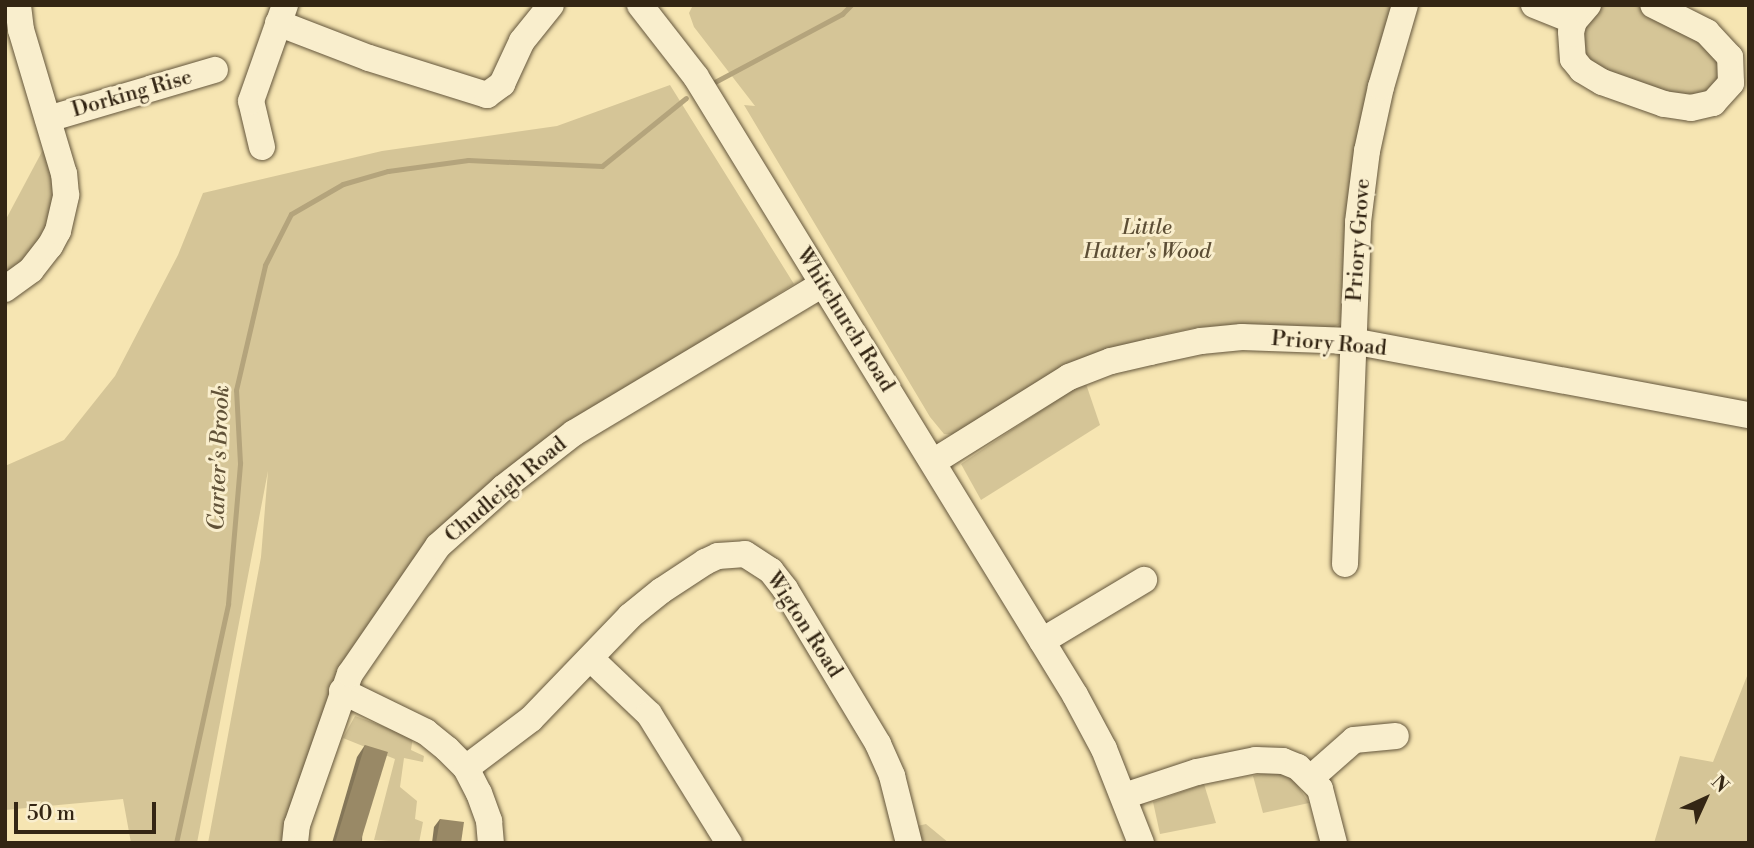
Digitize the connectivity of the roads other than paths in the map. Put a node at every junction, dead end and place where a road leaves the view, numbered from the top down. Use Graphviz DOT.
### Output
graph roads {
  1 [pos="551,5"];
  2 [pos="1405,5"];
  3 [pos="1534,5"];
  4 [pos="1653,5"];
  5 [pos="654,10"];
  6 [pos="1581,13"];
  7 [pos="281,14"];
  8 [pos="15,23"];
  9 [pos="215,70"];
  10 [pos="1740,87"];
  11 [pos="48,119"];
  12 [pos="262,147"];
  13 [pos="823,284"];
  14 [pos="5,289"];
  15 [pos="1352,341"];
  16 [pos="1749,415"];
  17 [pos="933,462"];
  18 [pos="1345,564"];
  19 [pos="1144,580"];
  20 [pos="1042,640"];
  21 [pos="591,659"];
  22 [pos="342,691"];
  23 [pos="1395,736"];
  24 [pos="466,768"];
  25 [pos="1311,777"];
  26 [pos="1124,796"];
  27 [pos="295,843"];
  28 [pos="491,843"];
  29 [pos="729,843"];
  30 [pos="909,843"];
  31 [pos="1141,843"];
  32 [pos="1334,843"];
  1 -- 7 [label="street"];
  2 -- 15 [label="street, Priory Grove"];
  3 -- 6 [label="street"];
  4 -- 10 [label="street"];
  5 -- 13 [label="street, Whitchurch Road"];
  6 -- 10 [label="street"];
  7 -- 12 [label="street"];
  8 -- 11 [label="street"];
  9 -- 11 [label="street, Dorking Rise"];
  11 -- 14 [label="street"];
  13 -- 17 [label="street, Whitchurch Road"];
  13 -- 22 [label="street, Chudleigh Road"];
  15 -- 16 [label="street, Priory Road"];
  15 -- 17 [label="street, Priory Road"];
  15 -- 18 [label="street, Priory Grove"];
  17 -- 20 [label="street, Whitchurch Road"];
  19 -- 20 [label="street"];
  20 -- 26 [label="street, Whitchurch Road"];
  21 -- 24 [label="street, Wigton Road"];
  21 -- 29 [label="street"];
  21 -- 30 [label="street, Wigton Road"];
  22 -- 24 [label="street"];
  22 -- 27 [label="street, Chudleigh Road"];
  23 -- 25 [label="street"];
  24 -- 28 [label="street"];
  25 -- 26 [label="street"];
  25 -- 32 [label="street"];
  26 -- 31 [label="street, Whitchurch Road"];
}
